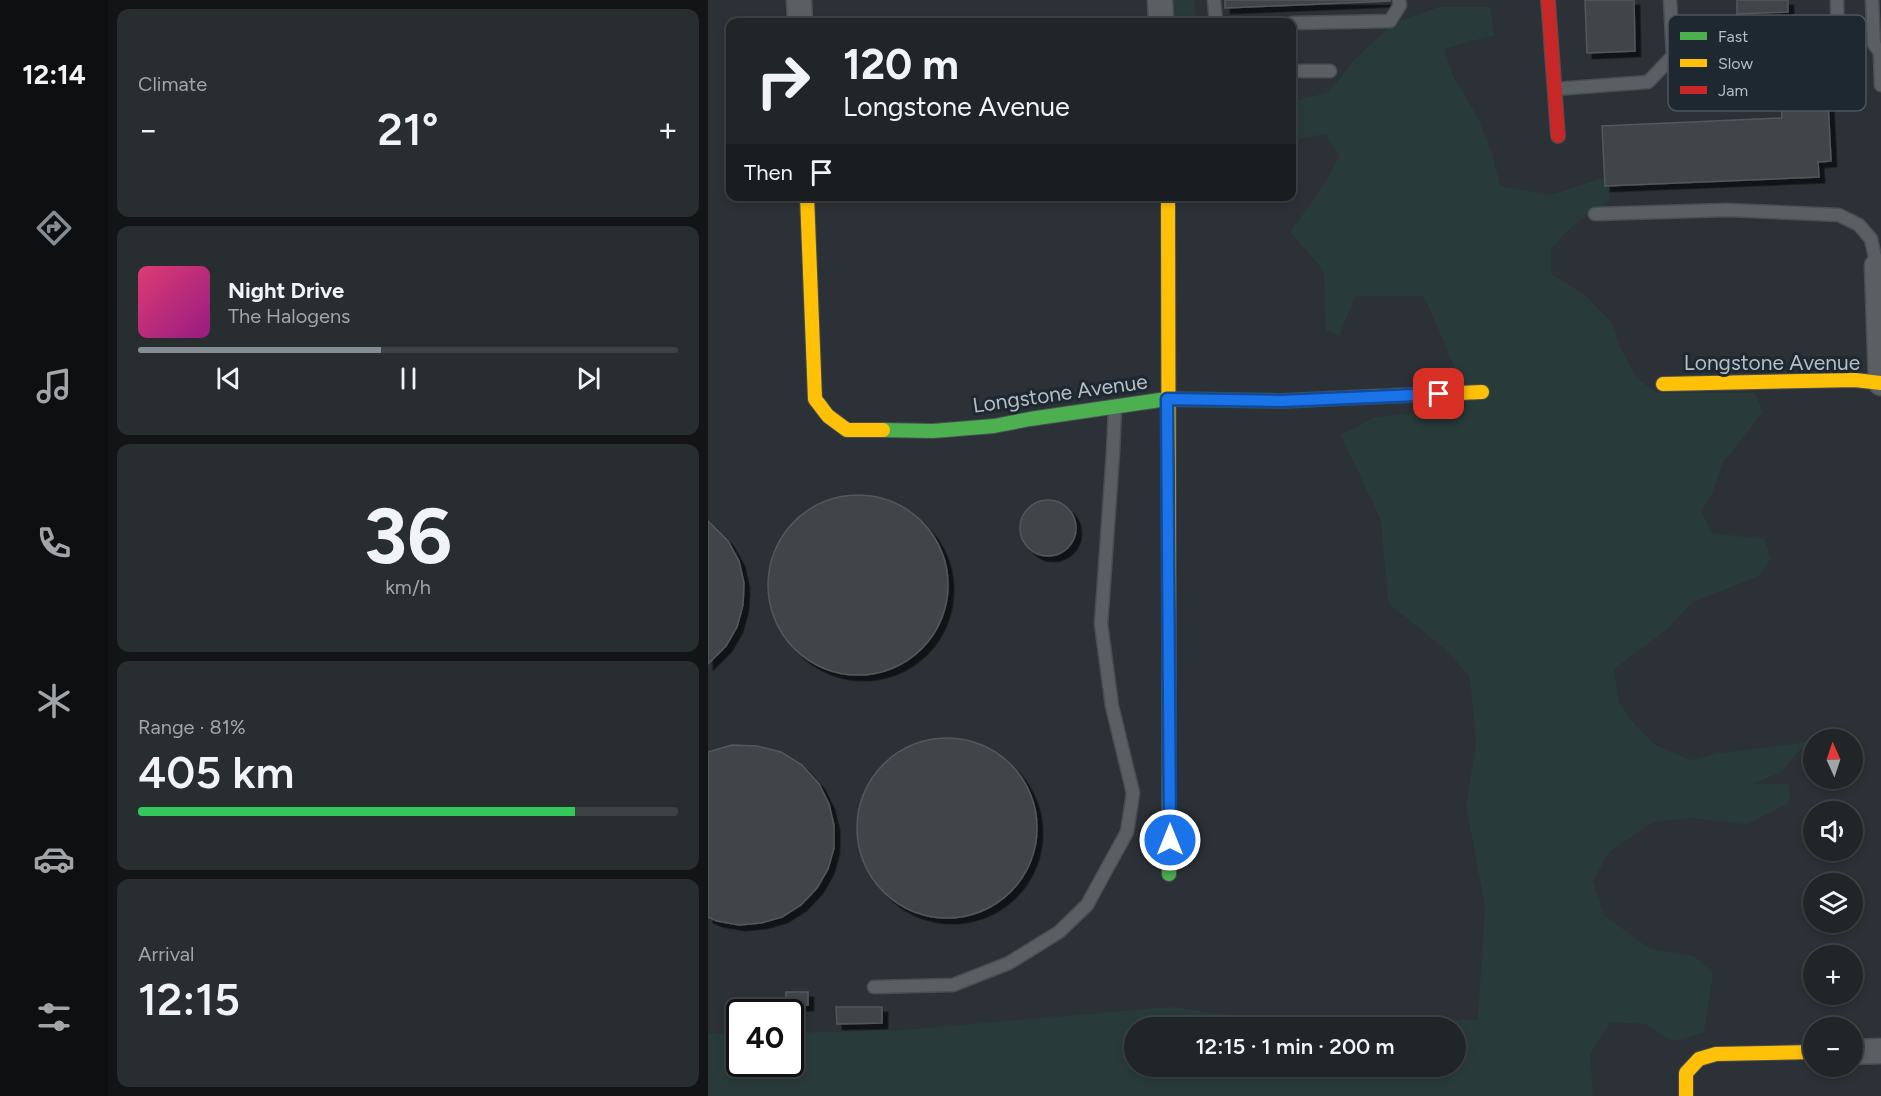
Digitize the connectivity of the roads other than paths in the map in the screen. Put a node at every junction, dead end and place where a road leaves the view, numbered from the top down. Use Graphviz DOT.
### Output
graph roads {
  1 [pos="799,0"];
  2 [pos="1160,0"];
  3 [pos="1214,0"];
  4 [pos="1400,0"];
  5 [pos="1548,0"];
  6 [pos="1670,0"];
  7 [pos="1837,0"];
  8 [pos="1872,0"];
  9 [pos="1671,15"];
  10 [pos="1837,15"];
  11 [pos="800,18"];
  12 [pos="1161,18"];
  13 [pos="1216,18"];
  14 [pos="1296,23"];
  15 [pos="1880,54"];
  16 [pos="1668,61"];
  17 [pos="1296,71"];
  18 [pos="1329,71"];
  19 [pos="1881,85"];
  20 [pos="1555,90"];
  21 [pos="1558,135"];
  22 [pos="807,201"];
  23 [pos="1168,201"];
  24 [pos="1595,214"];
  25 [pos="1877,266"];
  26 [pos="1881,383"];
  27 [pos="1663,384"];
  28 [pos="1482,392"];
  29 [pos="1167,399"];
  30 [pos="1115,406"];
  31 [pos="1169,874"];
  32 [pos="874,987"];
  33 [pos="1881,1051"];
  34 [pos="1803,1052"];
  35 [pos="1863,1052"];
  36 [pos="1686,1096"];
  1 -- 11 [label="street"];
  2 -- 12 [label="street"];
  3 -- 13 [label="lane"];
  4 -- 14 [label="lane"];
  5 -- 20 [label="street"];
  6 -- 9 [label="lane"];
  7 -- 10 [label="lane"];
  8 -- 15 [label="lane"];
  15 -- 19 [label="lane"];
  16 -- 20 [label="lane"];
  17 -- 18 [label="lane"];
  20 -- 21 [label="street"];
  22 -- 30 [label="street, Longstone Avenue"];
  23 -- 29 [label="street"];
  24 -- 25 [label="lane"];
  25 -- 26 [label="street"];
  26 -- 27 [label="street, Longstone Avenue"];
  28 -- 29 [label="street, Longstone Avenue"];
  29 -- 30 [label="street, Longstone Avenue"];
  29 -- 31 [label="street"];
  30 -- 32 [label="lane"];
  33 -- 35 [label="street"];
  34 -- 36 [label="street"];
}
